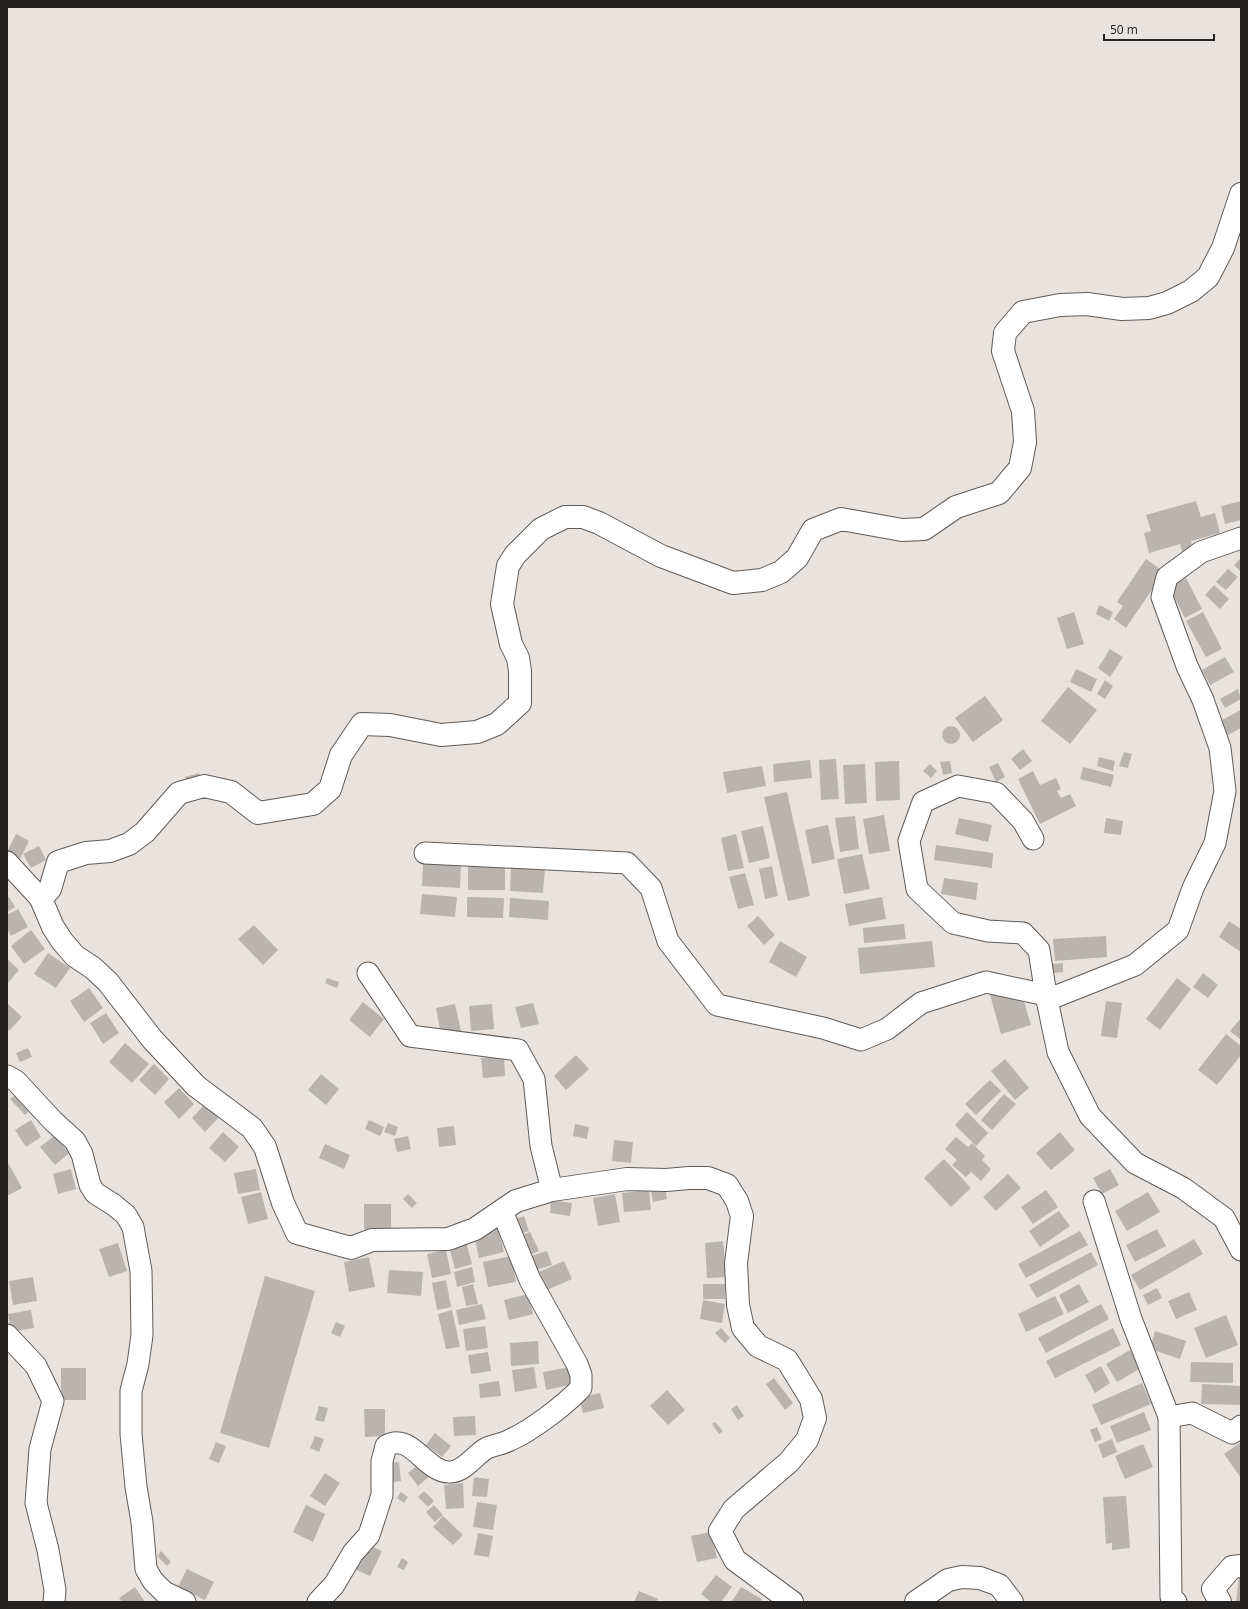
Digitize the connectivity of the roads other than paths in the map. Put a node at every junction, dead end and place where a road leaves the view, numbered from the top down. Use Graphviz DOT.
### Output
graph roads {
  1 [pos="1241,194"];
  2 [pos="1241,538"];
  3 [pos="1033,838"];
  4 [pos="425,853"];
  5 [pos="7,862"];
  6 [pos="41,899"];
  7 [pos="368,973"];
  8 [pos="1046,995"];
  9 [pos="7,1076"];
  10 [pos="552,1190"];
  11 [pos="1094,1201"];
  12 [pos="502,1211"];
  13 [pos="1241,1250"];
  14 [pos="7,1335"];
  15 [pos="1169,1417"];
  16 [pos="1241,1426"];
  17 [pos="1241,1566"];
  18 [pos="54,1602"];
  19 [pos="185,1602"];
  20 [pos="318,1602"];
  21 [pos="792,1602"];
  22 [pos="916,1602"];
  23 [pos="1012,1602"];
  24 [pos="1176,1602"];
  25 [pos="1220,1602"];
  1 -- 6 [label="main road"];
  2 -- 8 [label="street"];
  3 -- 8 [label="street"];
  4 -- 8 [label="street"];
  5 -- 6 [label="street"];
  6 -- 12 [label="main road"];
  7 -- 10 [label="street"];
  8 -- 13 [label="street"];
  9 -- 19 [label="street"];
  10 -- 12 [label="main road"];
  10 -- 21 [label="main road"];
  11 -- 15 [label="street"];
  12 -- 20 [label="street"];
  14 -- 18 [label="street"];
  15 -- 16 [label="street"];
  15 -- 24 [label="street"];
  17 -- 25 [label="main road"];
  22 -- 23 [label="main road"];
}
